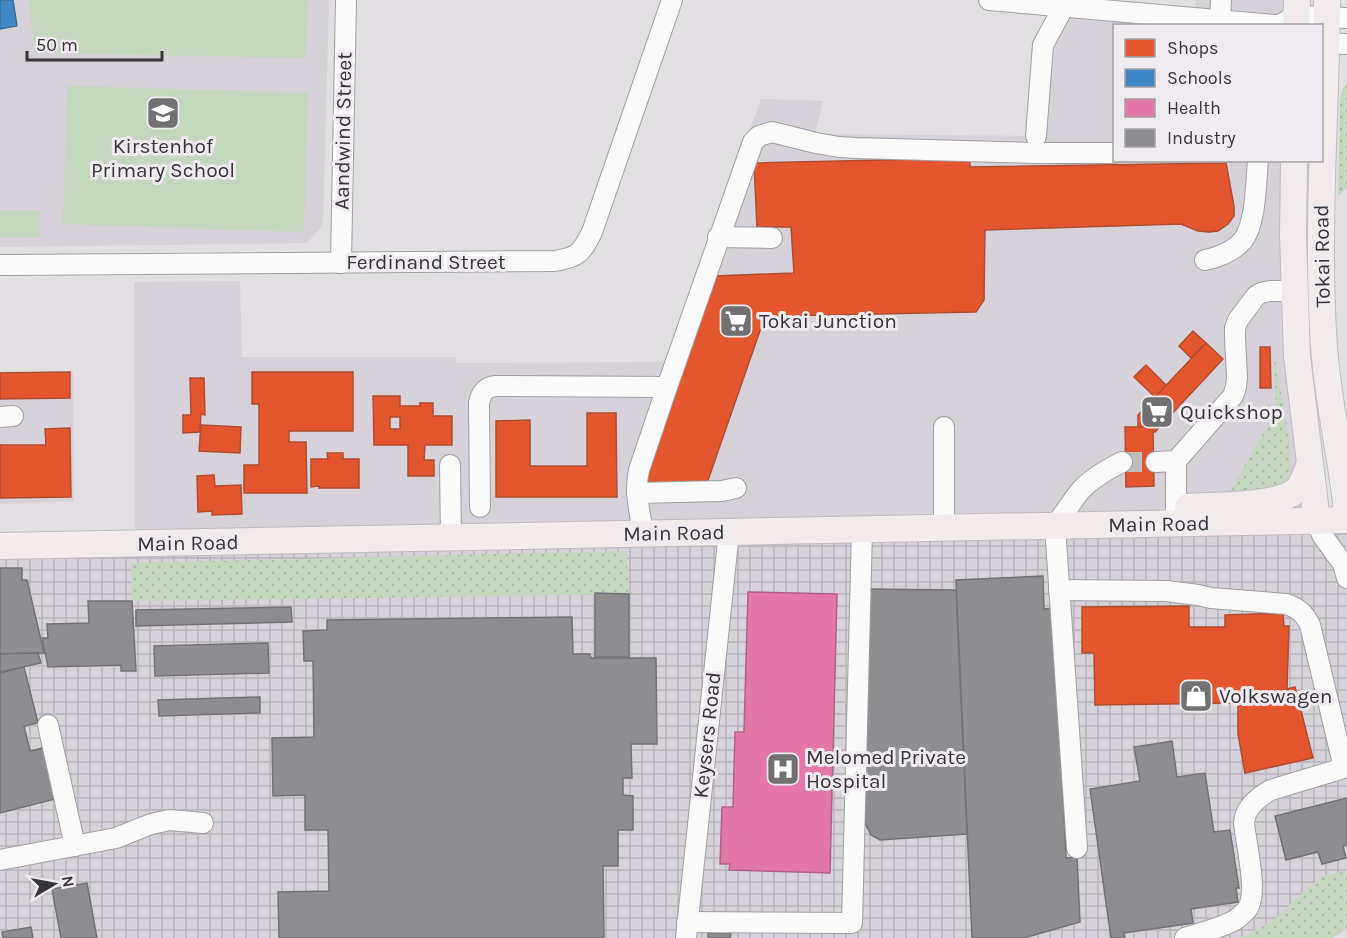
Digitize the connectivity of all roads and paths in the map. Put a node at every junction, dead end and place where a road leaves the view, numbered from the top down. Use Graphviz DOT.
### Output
graph roads {
  1 [pos="346,0"];
  2 [pos="672,0"];
  3 [pos="989,0"];
  4 [pos="1221,0"];
  5 [pos="1064,3"];
  6 [pos="1333,12"];
  7 [pos="1290,18"];
  8 [pos="1220,20"];
  9 [pos="1331,44"];
  10 [pos="1323,135"];
  11 [pos="1036,136"];
  12 [pos="1113,153"];
  13 [pos="1258,162"];
  14 [pos="1294,162"];
  15 [pos="1322,162"];
  16 [pos="718,237"];
  17 [pos="772,238"];
  18 [pos="1205,260"];
  19 [pos="340,263"];
  20 [pos="0,265"];
  21 [pos="1294,291"];
  22 [pos="667,387"];
  23 [pos="1338,391"];
  24 [pos="944,427"];
  25 [pos="1176,461"];
  26 [pos="1122,462"];
  27 [pos="1156,462"];
  28 [pos="1310,464"];
  29 [pos="450,465"];
  30 [pos="736,488"];
  31 [pos="637,493"];
  32 [pos="480,507"];
  33 [pos="1347,510"];
  34 [pos="1176,515"];
  35 [pos="1060,519"];
  36 [pos="1347,520"];
  37 [pos="944,521"];
  38 [pos="1317,521"];
  39 [pos="862,530"];
  40 [pos="798,531"];
  41 [pos="729,532"];
  42 [pos="643,534"];
  43 [pos="452,538"];
  44 [pos="0,546"];
  45 [pos="1346,562"];
  46 [pos="1059,590"];
  47 [pos="48,725"];
  48 [pos="1346,768"];
  49 [pos="203,823"];
  50 [pos="75,846"];
  51 [pos="1077,848"];
  52 [pos="0,860"];
  53 [pos="687,930"];
  54 [pos="1185,938"];
  1 -- 19 [label="street, Aandwind Street"];
  2 -- 19 [label="street, Ferdinand Street"];
  3 -- 5 [label="street"];
  4 -- 8 [label="street"];
  5 -- 8 [label="street"];
  5 -- 11 [label="street"];
  6 -- 7 [label="street"];
  6 -- 9 [label="main road, Tokai Road"];
  7 -- 8 [label="street"];
  9 -- 10 [label="main road, Tokai Road"];
  12 -- 16 [label="street"];
  13 -- 18 [label="street"];
  14 -- 21 [label="main road, Tokai Road"];
  15 -- 23 [label="main road, Tokai Road"];
  16 -- 17 [label="street"];
  16 -- 22 [label="street"];
  19 -- 20 [label="street, Ferdinand Street"];
  21 -- 25 [label="street"];
  21 -- 28 [label="main road, Tokai Road"];
  22 -- 31 [label="street"];
  22 -- 32 [label="street"];
  23 -- 33 [label="main road, Tokai Road"];
  24 -- 37 [label="street"];
  25 -- 27 [label="street"];
  25 -- 34 [label="street"];
  26 -- 35 [label="street"];
  28 -- 34 [label="main road"];
  28 -- 38 [label="main road, Tokai Road"];
  29 -- 43 [label="street"];
  30 -- 31 [label="street"];
  31 -- 42 [label="street"];
  34 -- 35 [label="main road, Main Road"];
  34 -- 38 [label="main road, Main Road"];
  35 -- 37 [label="main road, Main Road"];
  35 -- 46 [label="street"];
  36 -- 38 [label="main road, Main Road"];
  37 -- 39 [label="main road, Main Road"];
  37 -- 40 [label="main road"];
  38 -- 45 [label="street"];
  39 -- 40 [label="main road, Main Road"];
  39 -- 53 [label="street"];
  40 -- 41 [label="main road, Main Road"];
  41 -- 42 [label="main road, Main Road"];
  41 -- 53 [label="street, Keysers Road"];
  42 -- 43 [label="main road, Main Road"];
  43 -- 44 [label="main road, Main Road"];
  46 -- 48 [label="street"];
  46 -- 51 [label="street"];
  47 -- 50 [label="street"];
  48 -- 54 [label="street"];
  49 -- 50 [label="street"];
  50 -- 52 [label="street"];
}
